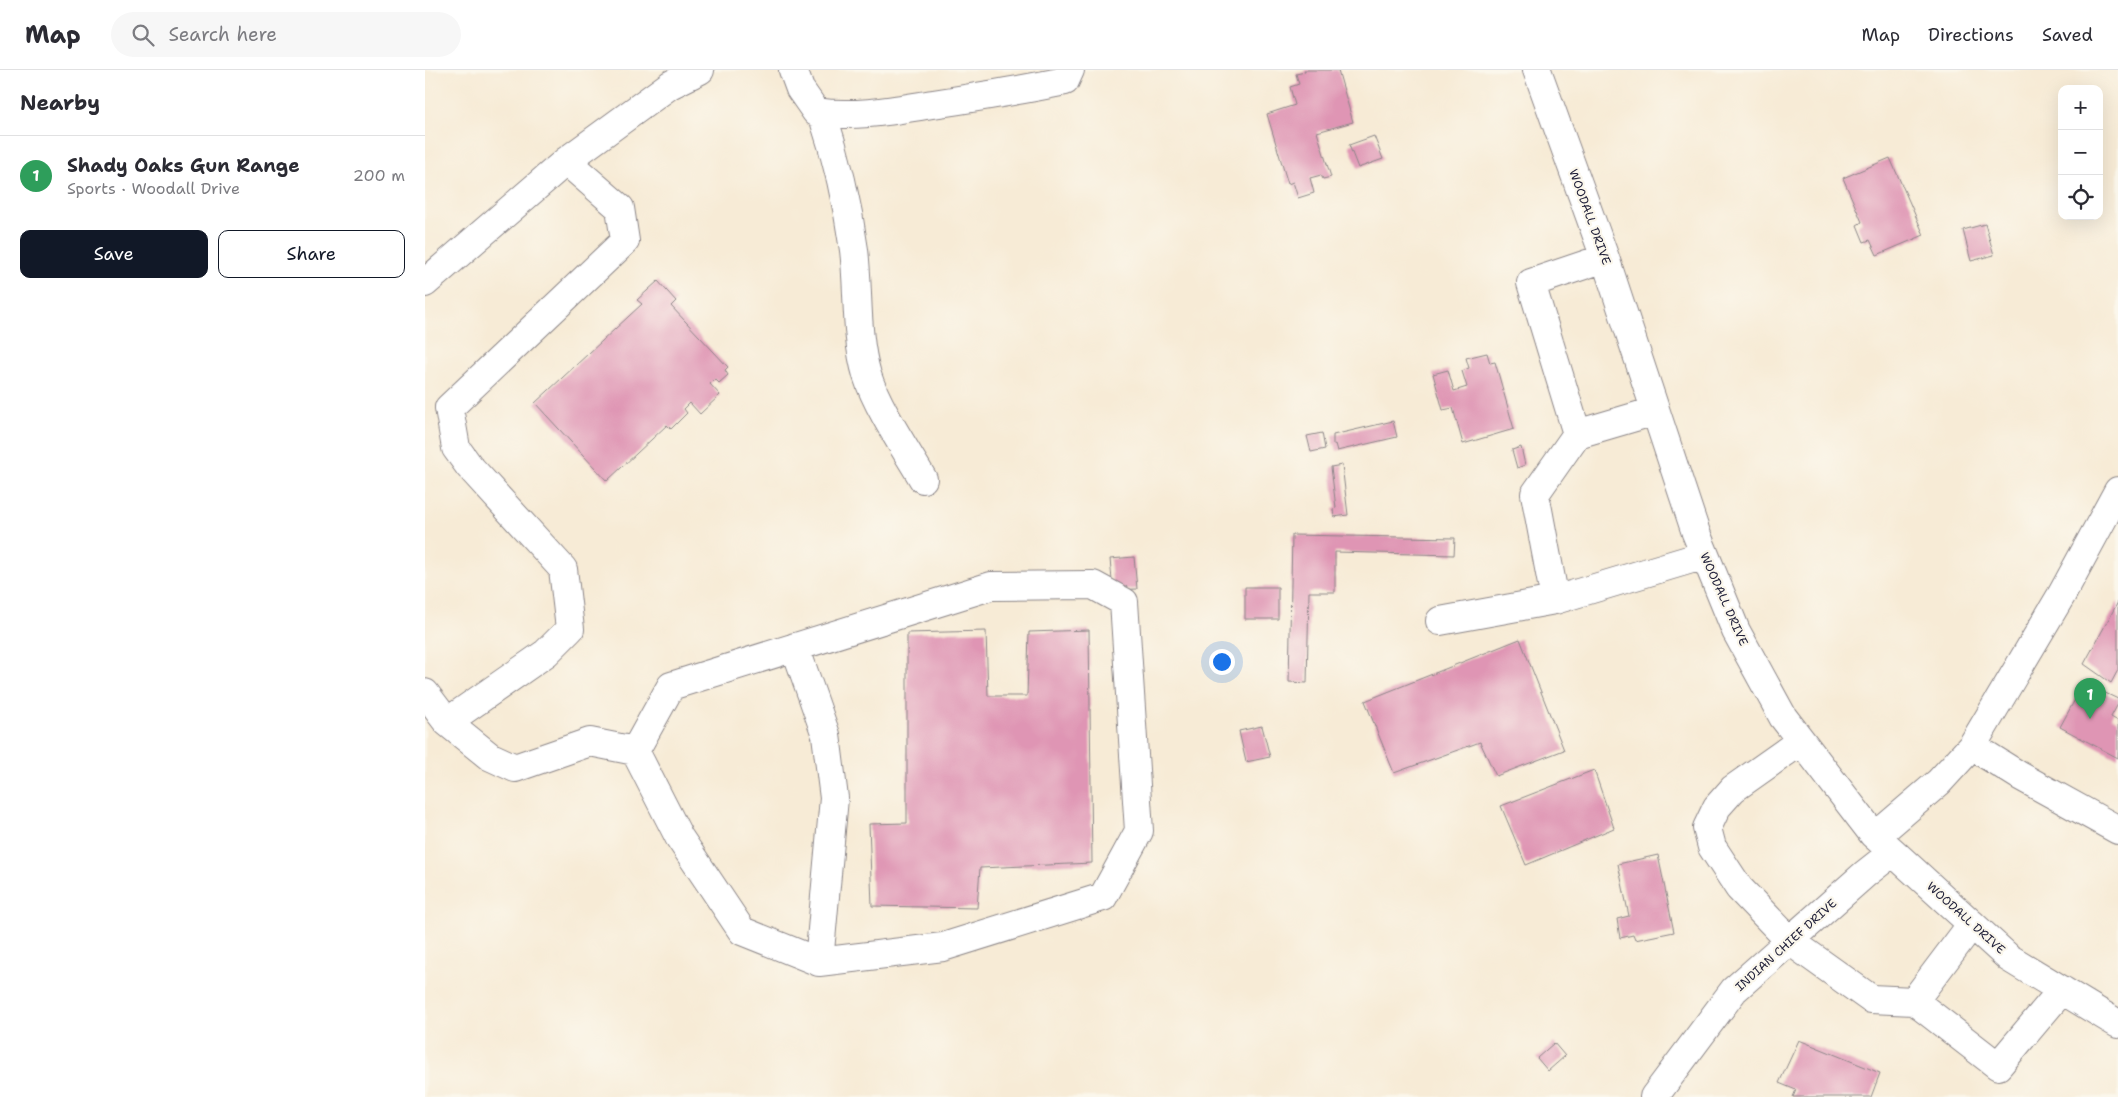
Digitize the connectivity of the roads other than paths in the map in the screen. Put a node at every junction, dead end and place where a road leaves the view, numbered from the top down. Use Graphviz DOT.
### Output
graph roads {
  1 [pos="700,70"];
  2 [pos="793,70"];
  3 [pos="1070,70"];
  4 [pos="1537,70"];
  5 [pos="823,113"];
  6 [pos="566,161"];
  7 [pos="1605,258"];
  8 [pos="425,283"];
  9 [pos="1655,411"];
  10 [pos="1577,434"];
  11 [pos="923,479"];
  12 [pos="2118,491"];
  13 [pos="1705,555"];
  14 [pos="1555,600"];
  15 [pos="1440,622"];
  16 [pos="795,647"];
  17 [pos="425,693"];
  18 [pos="447,722"];
  19 [pos="1801,741"];
  20 [pos="1972,746"];
  21 [pos="635,751"];
  22 [pos="2118,830"];
  23 [pos="1885,844"];
  24 [pos="1972,924"];
  25 [pos="1790,941"];
  26 [pos="819,962"];
  27 [pos="2062,990"];
  28 [pos="1914,1001"];
  29 [pos="2118,1024"];
  30 [pos="1654,1097"];
  1 -- 6 [label="street"];
  2 -- 5 [label="street"];
  3 -- 5 [label="street"];
  4 -- 7 [label="street, WOODALL DRIVE"];
  5 -- 11 [label="street"];
  6 -- 8 [label="street"];
  6 -- 18 [label="street"];
  7 -- 9 [label="street, WOODALL DRIVE"];
  7 -- 10 [label="street"];
  9 -- 10 [label="street"];
  9 -- 13 [label="street, WOODALL DRIVE"];
  10 -- 14 [label="street"];
  12 -- 20 [label="street, INDIAN CHIEF DRIVE"];
  13 -- 14 [label="street"];
  13 -- 19 [label="street, WOODALL DRIVE"];
  14 -- 15 [label="street"];
  16 -- 21 [label="street"];
  16 -- 26 [label="street"];
  16 -- 26 [label="street"];
  17 -- 18 [label="street"];
  18 -- 21 [label="street"];
  19 -- 23 [label="street, WOODALL DRIVE"];
  19 -- 25 [label="street"];
  20 -- 22 [label="street"];
  20 -- 23 [label="street, INDIAN CHIEF DRIVE"];
  21 -- 26 [label="street"];
  23 -- 24 [label="street, WOODALL DRIVE"];
  23 -- 25 [label="street, INDIAN CHIEF DRIVE"];
  24 -- 27 [label="street, WOODALL DRIVE"];
  24 -- 28 [label="street"];
  25 -- 28 [label="street"];
  25 -- 30 [label="street, INDIAN CHIEF DRIVE"];
  27 -- 28 [label="street"];
  27 -- 29 [label="street, WOODALL DRIVE"];
}
